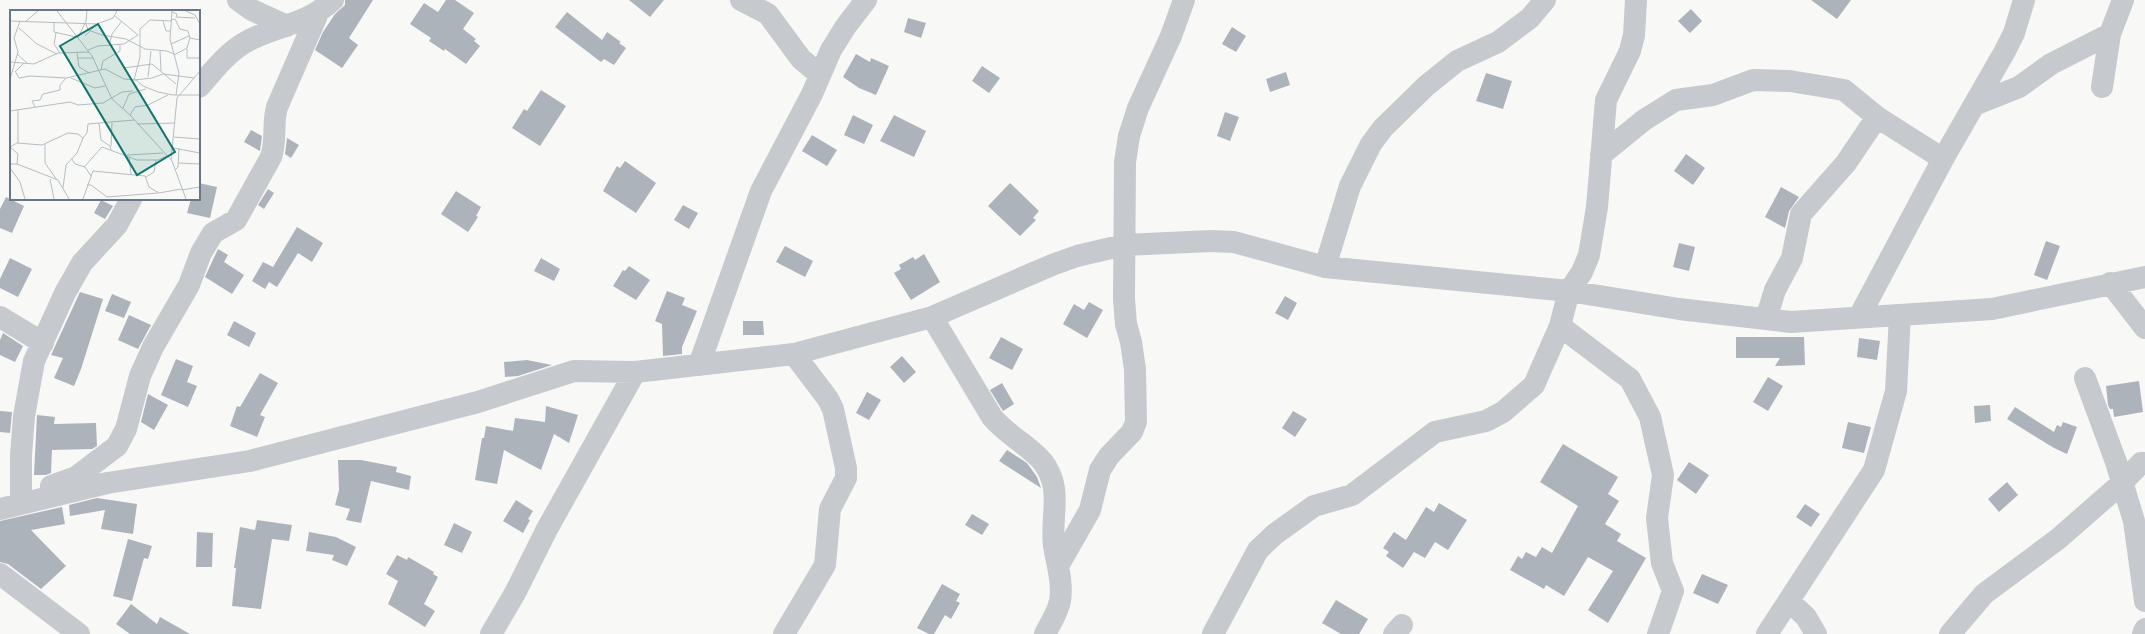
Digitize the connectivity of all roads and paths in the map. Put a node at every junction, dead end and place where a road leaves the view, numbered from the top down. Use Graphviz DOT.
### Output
graph roads {
  1 [pos="238,0"];
  2 [pos="741,0"];
  3 [pos="866,0"];
  4 [pos="1184,0"];
  5 [pos="1545,0"];
  6 [pos="1636,0"];
  7 [pos="2024,0"];
  8 [pos="2123,0"];
  9 [pos="325,7"];
  10 [pos="287,26"];
  11 [pos="2110,34"];
  12 [pos="819,74"];
  13 [pos="200,87"];
  14 [pos="2102,88"];
  15 [pos="1974,105"];
  16 [pos="1877,117"];
  17 [pos="1601,155"];
  18 [pos="1943,159"];
  19 [pos="131,200"];
  20 [pos="1124,246"];
  21 [pos="1325,267"];
  22 [pos="2145,277"];
  23 [pos="2110,284"];
  24 [pos="1569,291"];
  25 [pos="1900,315"];
  26 [pos="0,317"];
  27 [pos="932,317"];
  28 [pos="1859,317"];
  29 [pos="1766,319"];
  30 [pos="1560,326"];
  31 [pos="2145,328"];
  32 [pos="43,342"];
  33 [pos="794,354"];
  34 [pos="699,365"];
  35 [pos="635,372"];
  36 [pos="2085,378"];
  37 [pos="2145,463"];
  38 [pos="2122,483"];
  39 [pos="21,501"];
  40 [pos="0,509"];
  41 [pos="1058,566"];
  42 [pos="0,574"];
  43 [pos="1789,601"];
  44 [pos="2145,601"];
  45 [pos="2145,629"];
  46 [pos="75,633"];
  47 [pos="491,634"];
  48 [pos="784,634"];
  49 [pos="1045,634"];
  50 [pos="1213,634"];
  51 [pos="1658,634"];
  52 [pos="1767,634"];
  53 [pos="1816,634"];
  54 [pos="1950,634"];
  55 [pos="2143,634"];
  1 -- 10 [label="street"];
  2 -- 12 [label="street"];
  3 -- 12 [label="street"];
  4 -- 20 [label="street"];
  5 -- 21 [label="street"];
  6 -- 17 [label="street"];
  7 -- 15 [label="street"];
  8 -- 11 [label="street"];
  9 -- 10 [label="street"];
  9 -- 39 [label="street"];
  10 -- 13 [label="street"];
  11 -- 14 [label="street"];
  11 -- 15 [label="street"];
  12 -- 34 [label="street"];
  15 -- 18 [label="street"];
  16 -- 17 [label="street"];
  16 -- 18 [label="street"];
  16 -- 29 [label="street"];
  17 -- 24 [label="street"];
  18 -- 28 [label="street"];
  19 -- 32 [label="street"];
  20 -- 21 [label="street"];
  20 -- 27 [label="street"];
  20 -- 41 [label="street"];
  21 -- 24 [label="street"];
  22 -- 23 [label="street"];
  23 -- 25 [label="street"];
  23 -- 31 [label="street"];
  24 -- 29 [label="street"];
  24 -- 30 [label="street"];
  25 -- 28 [label="street"];
  25 -- 43 [label="street"];
  26 -- 32 [label="street"];
  27 -- 33 [label="street"];
  27 -- 41 [label="street"];
  28 -- 29 [label="street"];
  30 -- 50 [label="street"];
  30 -- 51 [label="street"];
  32 -- 39 [label="street"];
  33 -- 34 [label="street"];
  33 -- 48 [label="street"];
  34 -- 35 [label="street"];
  35 -- 39 [label="street"];
  35 -- 47 [label="street"];
  36 -- 38 [label="street"];
  37 -- 38 [label="street"];
  38 -- 44 [label="street"];
  38 -- 54 [label="street"];
  39 -- 40 [label="street"];
  41 -- 49 [label="street"];
  42 -- 46 [label="street"];
  43 -- 52 [label="street"];
  43 -- 53 [label="street"];
  45 -- 55 [label="street"];
}
